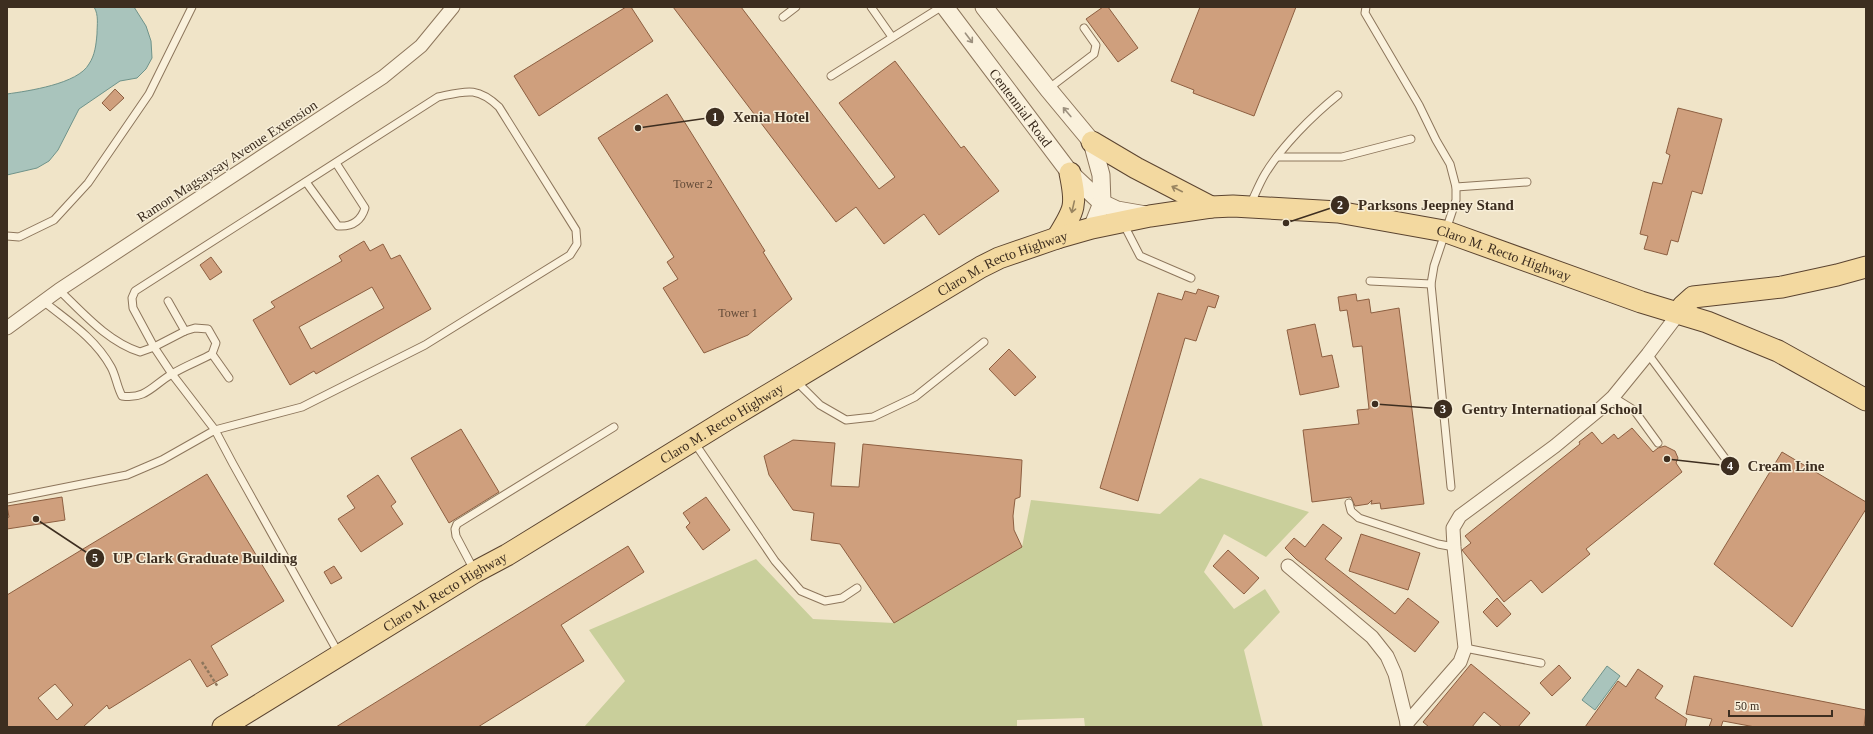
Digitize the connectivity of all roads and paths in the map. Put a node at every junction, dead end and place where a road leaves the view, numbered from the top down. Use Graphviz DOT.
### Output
graph roads {
  1 [pos="192,7"];
  2 [pos="453,7"];
  3 [pos="796,7"];
  4 [pos="871,7"];
  5 [pos="941,7"];
  6 [pos="946,7"];
  7 [pos="984,7"];
  8 [pos="1366,7"];
  9 [pos="783,17"];
  10 [pos="1084,28"];
  11 [pos="892,37"];
  12 [pos="831,76"];
  13 [pos="1048,89"];
  14 [pos="1338,95"];
  15 [pos="1411,139"];
  16 [pos="1092,142"];
  17 [pos="1277,157"];
  18 [pos="336,163"];
  19 [pos="1070,173"];
  20 [pos="306,182"];
  21 [pos="1528,182"];
  22 [pos="1456,187"];
  23 [pos="1102,203"];
  24 [pos="1248,206"];
  25 [pos="1211,207"];
  26 [pos="1150,216"];
  27 [pos="1122,221"];
  28 [pos="1092,228"];
  29 [pos="1444,231"];
  30 [pos="7,236"];
  31 [pos="1057,238"];
  32 [pos="1866,267"];
  33 [pos="1191,278"];
  34 [pos="1370,281"];
  35 [pos="1431,284"];
  36 [pos="59,290"];
  37 [pos="43,301"];
  38 [pos="168,301"];
  39 [pos="1679,313"];
  40 [pos="7,328"];
  41 [pos="185,331"];
  42 [pos="984,342"];
  43 [pos="154,347"];
  44 [pos="212,354"];
  45 [pos="1648,354"];
  46 [pos="172,374"];
  47 [pos="229,378"];
  48 [pos="794,379"];
  49 [pos="1613,397"];
  50 [pos="1866,400"];
  51 [pos="614,427"];
  52 [pos="215,430"];
  53 [pos="693,440"];
  54 [pos="1658,443"];
  55 [pos="1733,469"];
  56 [pos="1451,487"];
  57 [pos="7,499"];
  58 [pos="1349,503"];
  59 [pos="1454,547"];
  60 [pos="1288,566"];
  61 [pos="475,572"];
  62 [pos="857,588"];
  63 [pos="1465,648"];
  64 [pos="340,656"];
  65 [pos="202,662"];
  66 [pos="1541,663"];
  67 [pos="218,687"];
  68 [pos="1407,725"];
  69 [pos="223,727"];
  1 -- 30 [label="lane"];
  2 -- 36 [label="street, Ramon Magsaysay Avenue Extension"];
  3 -- 9 [label="lane"];
  4 -- 11 [label="lane"];
  5 -- 11 [label="lane"];
  6 -- 19 [label="street, Centennial Road, one-way"];
  7 -- 13 [label="street"];
  8 -- 22 [label="lane"];
  10 -- 13 [label="lane"];
  11 -- 12 [label="lane"];
  16 -- 13 [label="street, one-way"];
  14 -- 17 [label="lane"];
  15 -- 17 [label="lane"];
  16 -- 23 [label="street"];
  25 -- 16 [label="main road, one-way"];
  17 -- 24 [label="lane"];
  18 -- 20 [label="lane"];
  18 -- 20 [label="lane"];
  18 -- 52 [label="lane"];
  19 -- 23 [label="street, Centennial Road"];
  19 -- 31 [label="main road, one-way"];
  20 -- 43 [label="lane"];
  21 -- 22 [label="lane"];
  22 -- 29 [label="lane"];
  23 -- 26 [label="street, Centennial Road"];
  23 -- 28 [label="street"];
  24 -- 25 [label="main road, Claro M. Recto Highway"];
  24 -- 29 [label="main road, Claro M. Recto Highway"];
  25 -- 26 [label="main road, Claro M. Recto Highway"];
  26 -- 27 [label="main road, Claro M. Recto Highway"];
  27 -- 28 [label="main road, Claro M. Recto Highway"];
  27 -- 33 [label="lane"];
  28 -- 31 [label="main road, Claro M. Recto Highway"];
  29 -- 35 [label="lane"];
  29 -- 39 [label="main road, Claro M. Recto Highway"];
  31 -- 48 [label="main road, Claro M. Recto Highway"];
  32 -- 39 [label="main road"];
  34 -- 35 [label="lane"];
  35 -- 56 [label="lane"];
  36 -- 37 [label="street, Ramon Magsaysay Avenue Extension"];
  36 -- 43 [label="lane"];
  37 -- 40 [label="street, Ramon Magsaysay Avenue Extension"];
  37 -- 46 [label="lane"];
  38 -- 41 [label="lane"];
  39 -- 45 [label="street"];
  39 -- 50 [label="main road, Claro M. Recto Highway"];
  41 -- 43 [label="lane"];
  41 -- 44 [label="lane"];
  42 -- 48 [label="lane"];
  43 -- 46 [label="lane"];
  44 -- 46 [label="lane"];
  44 -- 47 [label="lane"];
  45 -- 49 [label="street"];
  45 -- 55 [label="lane"];
  46 -- 52 [label="lane"];
  48 -- 53 [label="main road, Claro M. Recto Highway"];
  49 -- 54 [label="lane"];
  49 -- 59 [label="street"];
  51 -- 61 [label="lane"];
  52 -- 57 [label="lane"];
  52 -- 64 [label="lane"];
  53 -- 61 [label="main road, Claro M. Recto Highway"];
  53 -- 62 [label="lane"];
  58 -- 59 [label="lane"];
  59 -- 63 [label="street"];
  60 -- 68 [label="street"];
  61 -- 64 [label="main road, Claro M. Recto Highway"];
  63 -- 66 [label="lane"];
  63 -- 68 [label="street"];
  64 -- 69 [label="main road, Claro M. Recto Highway"];
  65 -- 67 [label="path"];
}
